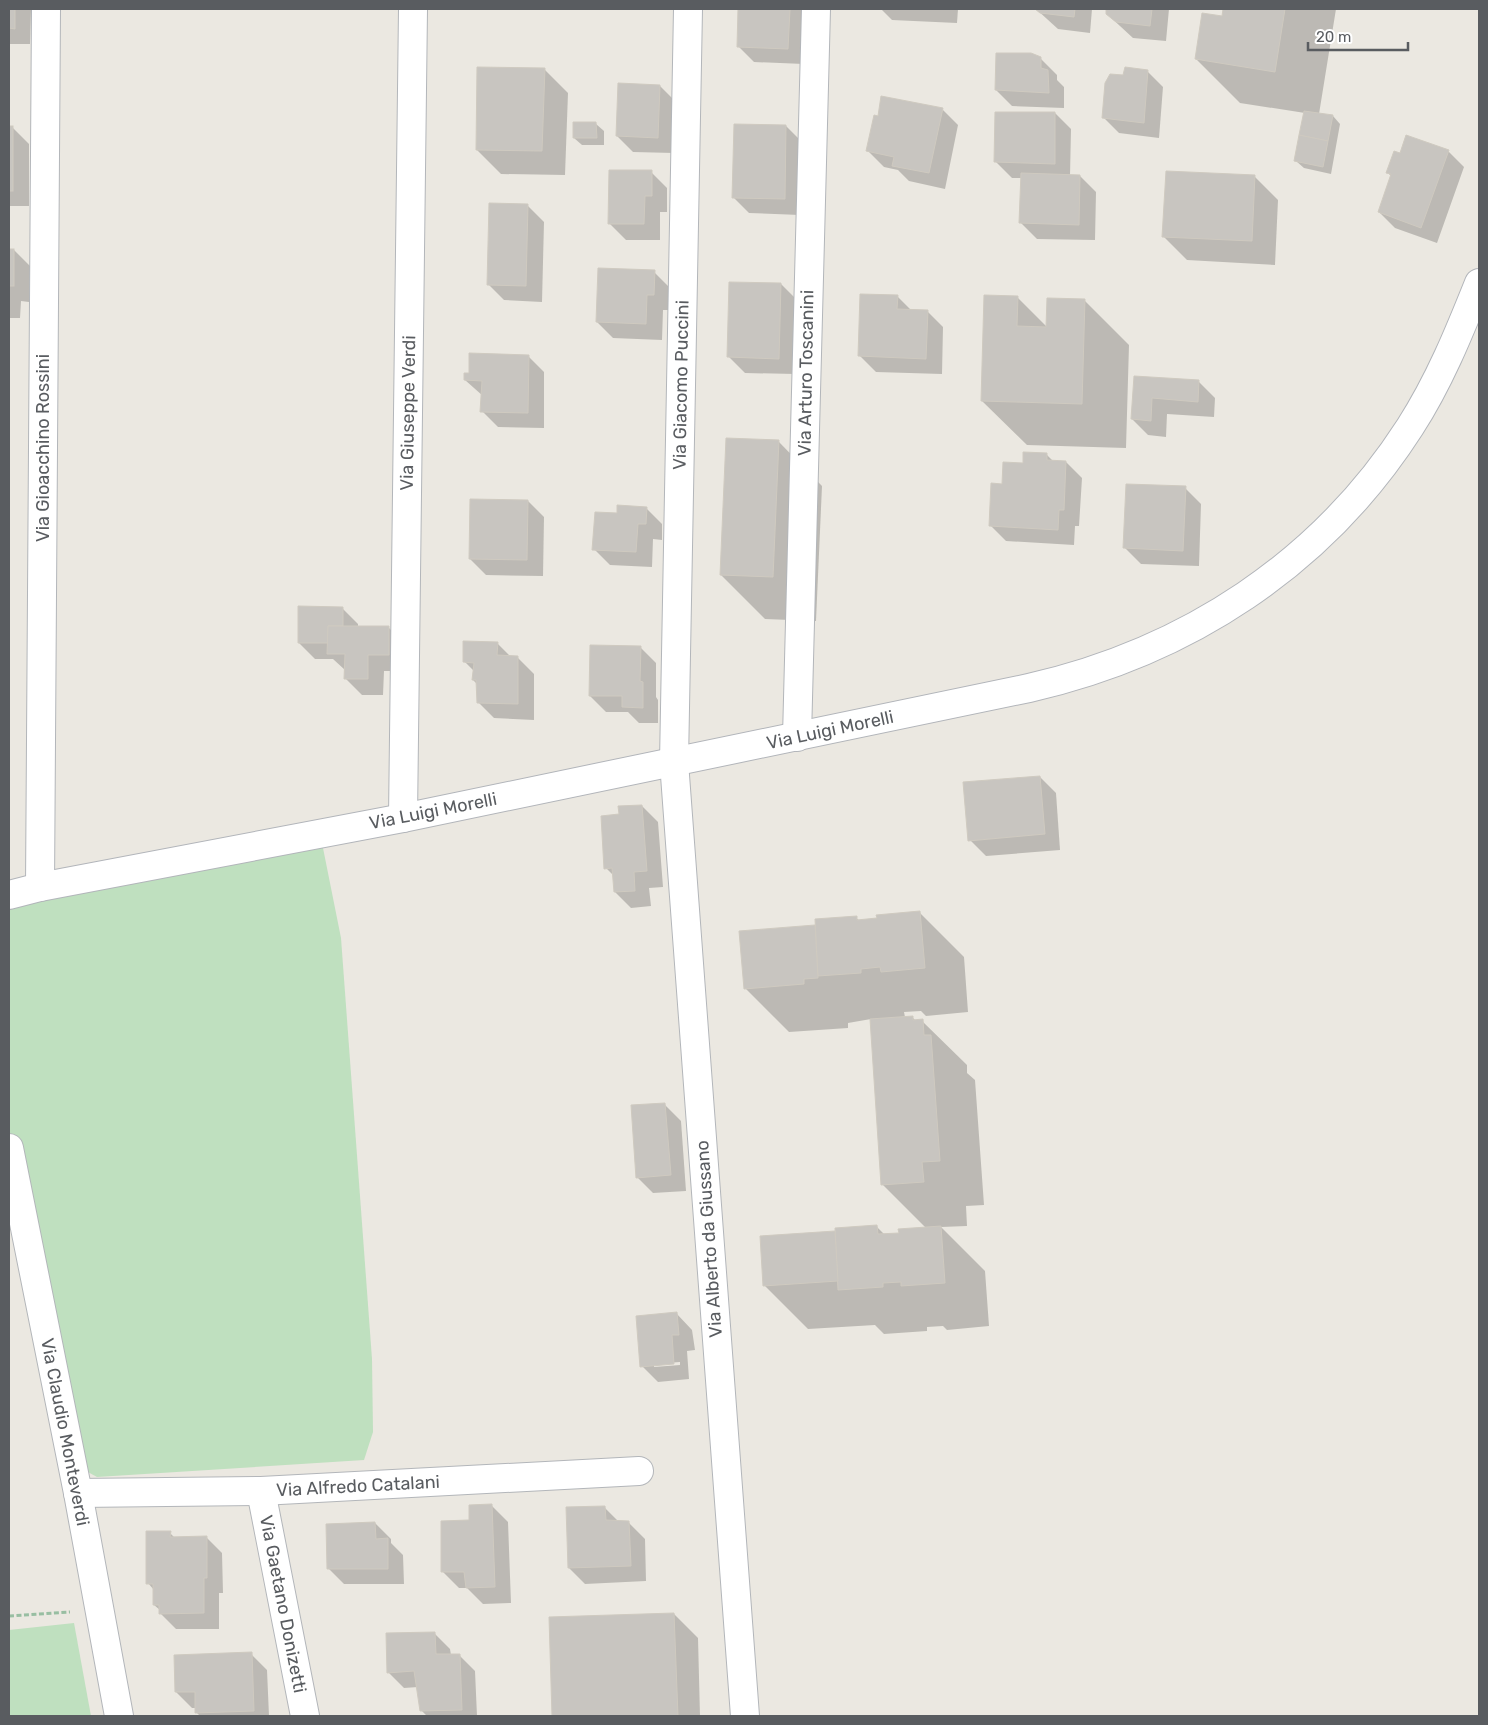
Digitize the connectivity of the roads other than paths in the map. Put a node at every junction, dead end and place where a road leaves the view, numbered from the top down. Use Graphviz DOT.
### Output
graph roads {
  1 [pos="46,9"];
  2 [pos="413,9"];
  3 [pos="688,9"];
  4 [pos="816,9"];
  5 [pos="1479,284"];
  6 [pos="797,738"];
  7 [pos="674,762"];
  8 [pos="403,818"];
  9 [pos="40,887"];
  10 [pos="9,895"];
  11 [pos="9,1148"];
  12 [pos="639,1471"];
  13 [pos="261,1491"];
  14 [pos="78,1493"];
  15 [pos="120,1716"];
  16 [pos="305,1716"];
  17 [pos="746,1716"];
  1 -- 9 [label="street, Via Gioacchino Rossini"];
  2 -- 8 [label="street, Via Giuseppe Verdi"];
  3 -- 7 [label="street, Via Giacomo Puccini"];
  4 -- 6 [label="street, Via Arturo Toscanini"];
  5 -- 6 [label="street, Via Luigi Morelli"];
  6 -- 7 [label="street, Via Luigi Morelli"];
  7 -- 8 [label="street, Via Luigi Morelli"];
  7 -- 17 [label="street, Via Alberto da Giussano"];
  8 -- 9 [label="street, Via Luigi Morelli"];
  9 -- 10 [label="street, Via Luigi Morelli"];
  11 -- 14 [label="street, Via Claudio Monteverdi"];
  12 -- 13 [label="street, Via Alfredo Catalani"];
  13 -- 14 [label="street, Via Alfredo Catalani"];
  13 -- 16 [label="street, Via Gaetano Donizetti"];
  14 -- 15 [label="street, Via Claudio Monteverdi"];
}
